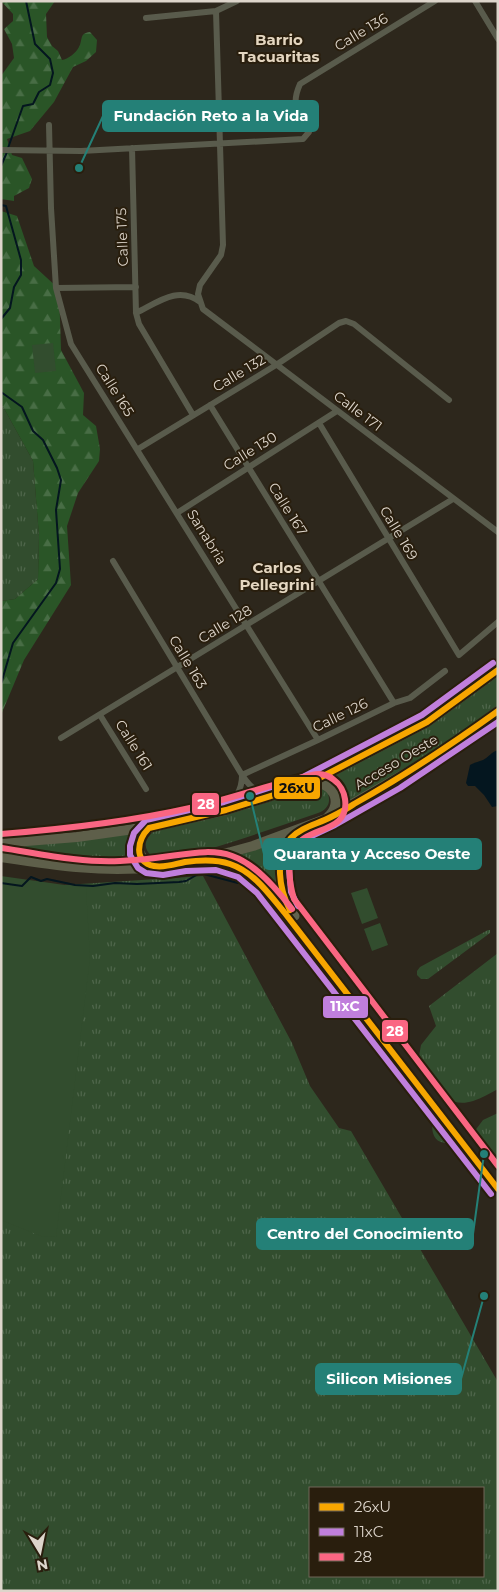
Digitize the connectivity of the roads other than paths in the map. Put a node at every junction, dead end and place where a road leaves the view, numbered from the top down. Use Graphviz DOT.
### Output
graph roads {
  1 [pos="435,1"];
  2 [pos="475,1"];
  3 [pos="233,2"];
  4 [pos="216,11"];
  5 [pos="146,18"];
  6 [pos="498,39"];
  7 [pos="49,125"];
  8 [pos="221,144"];
  9 [pos="132,148"];
  10 [pos="1,150"];
  11 [pos="50,151"];
  12 [pos="136,287"];
  13 [pos="56,288"];
  14 [pos="202,306"];
  15 [pos="136,313"];
  16 [pos="276,364"];
  17 [pos="449,400"];
  18 [pos="210,405"];
  19 [pos="337,411"];
  20 [pos="193,415"];
  21 [pos="319,423"];
  22 [pos="138,449"];
  23 [pos="248,467"];
  24 [pos="453,499"];
  25 [pos="177,512"];
  26 [pos="498,532"];
  27 [pos="388,539"];
  28 [pos="114,561"];
  29 [pos="318,581"];
  30 [pos="498,622"];
  31 [pos="246,625"];
  32 [pos="177,668"];
  33 [pos="498,670"];
  34 [pos="446,671"];
  35 [pos="394,702"];
  36 [pos="498,711"];
  37 [pos="100,715"];
  38 [pos="61,738"];
  39 [pos="318,740"];
  40 [pos="242,775"];
  41 [pos="306,785"];
  42 [pos="146,788"];
  43 [pos="280,794"];
  44 [pos="226,810"];
  45 [pos="326,819"];
  46 [pos="155,826"];
  47 [pos="302,828"];
  48 [pos="1,843"];
  49 [pos="1,856"];
  50 [pos="188,862"];
  51 [pos="162,866"];
  52 [pos="498,1180"];
  53 [pos="498,1189"];
  1 -- 8 [label="street, Calle 136"];
  2 -- 6 [label="street"];
  3 -- 4 [label="street"];
  4 -- 5 [label="street"];
  4 -- 8 [label="street"];
  7 -- 11 [label="street, Calle 165"];
  8 -- 9 [label="street"];
  8 -- 14 [label="street"];
  9 -- 11 [label="street"];
  9 -- 12 [label="street, Calle 175"];
  10 -- 11 [label="street"];
  11 -- 13 [label="street, Calle 165"];
  12 -- 13 [label="street"];
  12 -- 15 [label="street, Calle 175"];
  13 -- 22 [label="street, Calle 165"];
  14 -- 15 [label="street, Calle 171"];
  14 -- 16 [label="street, Calle 171"];
  15 -- 20 [label="street, Calle 175"];
  16 -- 17 [label="street, Calle 132"];
  16 -- 18 [label="street, Calle 132"];
  16 -- 19 [label="street, Calle 171"];
  18 -- 20 [label="street, Calle 132"];
  18 -- 23 [label="street, Calle 167"];
  19 -- 21 [label="street, Calle 130"];
  19 -- 24 [label="street, Calle 171"];
  20 -- 22 [label="street, Calle 132"];
  21 -- 23 [label="street, Calle 130"];
  21 -- 27 [label="street, Calle 169"];
  22 -- 25 [label="street, Sanabria"];
  23 -- 25 [label="street, Calle 130"];
  23 -- 29 [label="street, Calle 167"];
  24 -- 26 [label="street, Calle 171"];
  24 -- 27 [label="street, Calle 128"];
  25 -- 31 [label="street, Sanabria"];
  27 -- 29 [label="street, Calle 128"];
  27 -- 30 [label="street, Calle 169"];
  28 -- 32 [label="street, Calle 163"];
  29 -- 31 [label="street, Calle 128"];
  29 -- 35 [label="street, Calle 167"];
  31 -- 32 [label="street, Calle 128"];
  31 -- 39 [label="street, Sanabria"];
  32 -- 37 [label="street, Calle 128"];
  32 -- 40 [label="street, Calle 163"];
  33 -- 41 [label="highway, Acceso Oeste"];
  34 -- 35 [label="street, Calle 126"];
  35 -- 39 [label="street, Calle 126"];
  36 -- 45 [label="highway, Acceso Oeste"];
  37 -- 38 [label="street, Calle 128"];
  37 -- 42 [label="street, Calle 161"];
  39 -- 40 [label="street, Calle 126"];
  40 -- 43 [label="street, Calle 163"];
  40 -- 44 [label="street"];
  41 -- 43 [label="highway, Acceso Oeste"];
  41 -- 45 [label="highway"];
  43 -- 44 [label="highway, Acceso Oeste"];
  44 -- 46 [label="highway, Acceso Oeste"];
  45 -- 47 [label="highway, Acceso Oeste"];
  46 -- 48 [label="highway, Acceso Oeste"];
  46 -- 51 [label="highway"];
  47 -- 50 [label="highway, Acceso Oeste"];
  47 -- 52 [label="main road"];
  49 -- 51 [label="highway, Acceso Oeste"];
  50 -- 51 [label="highway, Acceso Oeste"];
  50 -- 53 [label="main road"];
}
